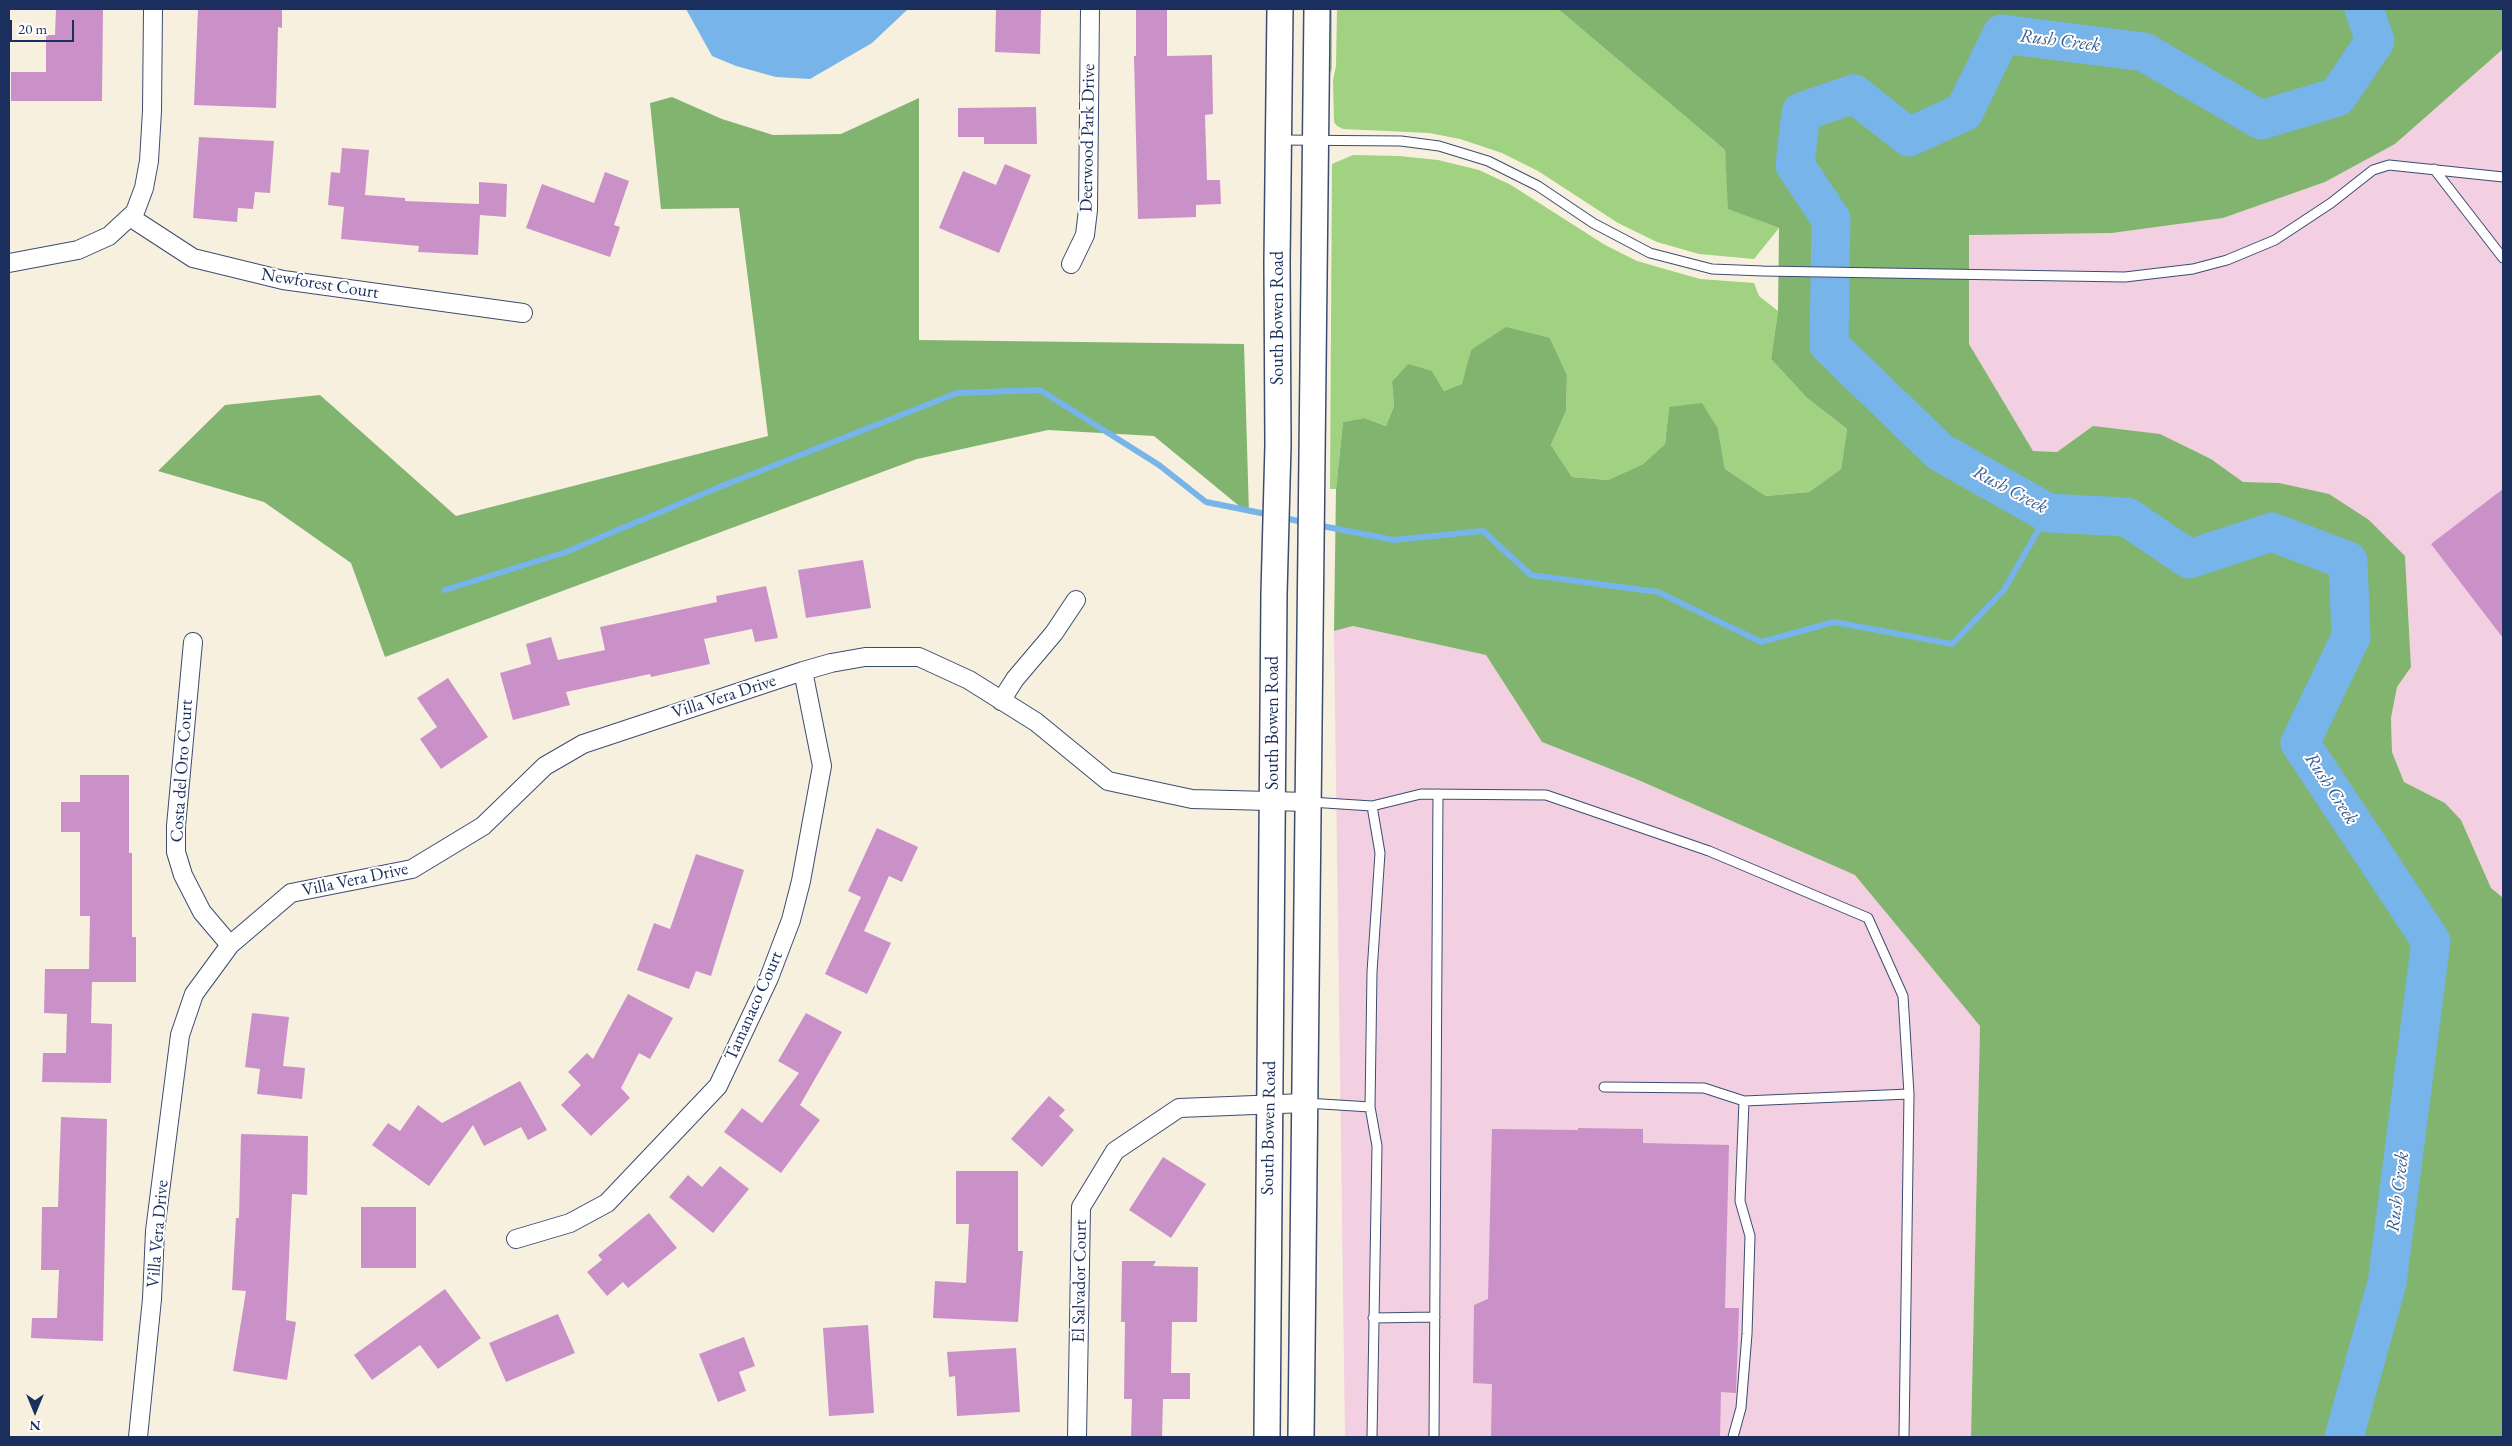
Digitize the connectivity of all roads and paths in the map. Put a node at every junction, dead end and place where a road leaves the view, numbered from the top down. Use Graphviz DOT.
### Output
graph roads {
  1 [pos="153,9"];
  2 [pos="1090,9"];
  3 [pos="1280,9"];
  4 [pos="1317,9"];
  5 [pos="1279,140"];
  6 [pos="1315,141"];
  7 [pos="2434,169"];
  8 [pos="2503,177"];
  9 [pos="130,217"];
  10 [pos="2503,258"];
  11 [pos="9,263"];
  12 [pos="1071,264"];
  13 [pos="523,313"];
  14 [pos="1076,600"];
  15 [pos="193,642"];
  16 [pos="804,671"];
  17 [pos="1001,701"];
  18 [pos="1438,794"];
  19 [pos="1273,802"];
  20 [pos="1308,802"];
  21 [pos="1372,806"];
  22 [pos="230,944"];
  23 [pos="1604,1087"];
  24 [pos="1908,1094"];
  25 [pos="1744,1101"];
  26 [pos="1270,1103"];
  27 [pos="1305,1103"];
  28 [pos="1370,1106"];
  29 [pos="516,1239"];
  30 [pos="1435,1317"];
  31 [pos="1373,1318"];
  32 [pos="138,1437"];
  33 [pos="1078,1437"];
  34 [pos="1266,1437"];
  35 [pos="1301,1437"];
  36 [pos="1372,1437"];
  37 [pos="1434,1437"];
  38 [pos="1733,1437"];
  39 [pos="1904,1437"];
  1 -- 9 [label="street"];
  2 -- 12 [label="street, Deerwood Park Drive"];
  3 -- 5 [label="main road, South Bowen Road"];
  4 -- 6 [label="main road, South Bowen Road"];
  5 -- 6 [label="lane"];
  5 -- 19 [label="main road, South Bowen Road"];
  6 -- 7 [label="lane"];
  6 -- 20 [label="main road, South Bowen Road"];
  7 -- 8 [label="lane"];
  7 -- 10 [label="lane"];
  9 -- 11 [label="street"];
  9 -- 13 [label="street, Newforest Court"];
  14 -- 17 [label="street"];
  15 -- 22 [label="street, Costa del Oro Court"];
  16 -- 17 [label="street, Villa Vera Drive"];
  16 -- 22 [label="street, Villa Vera Drive"];
  16 -- 29 [label="street, Tamanaco Court"];
  17 -- 19 [label="street, Villa Vera Drive"];
  18 -- 21 [label="lane"];
  18 -- 24 [label="lane"];
  18 -- 30 [label="lane"];
  19 -- 20 [label="street, Villa Vera Drive"];
  19 -- 26 [label="main road, South Bowen Road"];
  20 -- 21 [label="lane"];
  20 -- 27 [label="main road, South Bowen Road"];
  21 -- 28 [label="lane"];
  22 -- 32 [label="street, Villa Vera Drive"];
  23 -- 25 [label="lane"];
  24 -- 25 [label="lane"];
  24 -- 39 [label="lane"];
  25 -- 38 [label="lane"];
  26 -- 27 [label="street, El Salvador Court"];
  26 -- 33 [label="street, El Salvador Court"];
  26 -- 34 [label="main road, South Bowen Road"];
  27 -- 28 [label="lane"];
  27 -- 35 [label="main road, South Bowen Road"];
  28 -- 31 [label="lane"];
  30 -- 31 [label="lane"];
  30 -- 37 [label="lane"];
  31 -- 36 [label="lane"];
}
